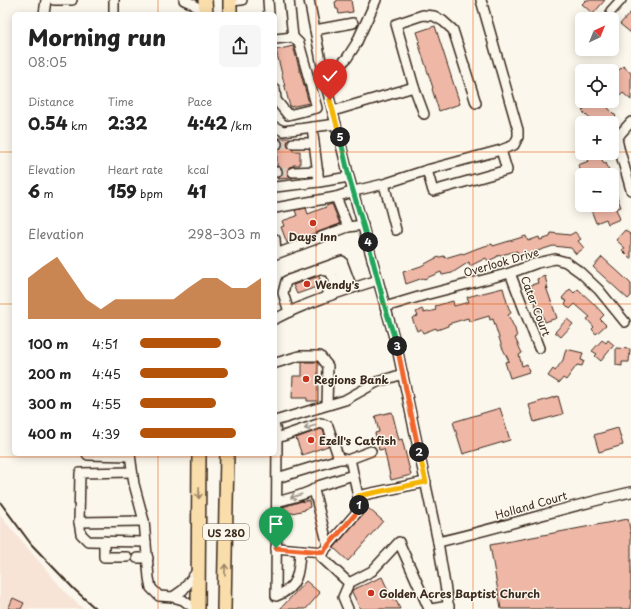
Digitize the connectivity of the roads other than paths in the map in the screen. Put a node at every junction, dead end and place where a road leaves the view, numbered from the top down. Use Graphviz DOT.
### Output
graph roads {
  1 [pos="46,0"];
  2 [pos="54,0"];
  3 [pos="72,0"];
  4 [pos="114,0"];
  5 [pos="184,0"];
  6 [pos="205,0"];
  7 [pos="268,0"];
  8 [pos="289,0"];
  9 [pos="309,0"];
  10 [pos="376,0"];
  11 [pos="481,0"];
  12 [pos="621,0"];
  13 [pos="611,11"];
  14 [pos="44,12"];
  15 [pos="114,12"];
  16 [pos="203,12"];
  17 [pos="205,12"];
  18 [pos="269,12"];
  19 [pos="353,23"];
  20 [pos="315,30"];
  21 [pos="293,37"];
  22 [pos="277,39"];
  23 [pos="325,81"];
  24 [pos="414,87"];
  25 [pos="277,103"];
  26 [pos="476,103"];
  27 [pos="333,111"];
  28 [pos="424,114"];
  29 [pos="631,122"];
  30 [pos="336,124"];
  31 [pos="312,127"];
  32 [pos="277,128"];
  33 [pos="314,142"];
  34 [pos="293,143"];
  35 [pos="501,150"];
  36 [pos="427,170"];
  37 [pos="318,171"];
  38 [pos="293,172"];
  39 [pos="349,177"];
  40 [pos="319,182"];
  41 [pos="384,184"];
  42 [pos="277,187"];
  43 [pos="631,190"];
  44 [pos="354,191"];
  45 [pos="336,198"];
  46 [pos="277,208"];
  47 [pos="363,225"];
  48 [pos="348,227"];
  49 [pos="396,230"];
  50 [pos="277,254"];
  51 [pos="510,273"];
  52 [pos="299,276"];
  53 [pos="378,280"];
  54 [pos="352,288"];
  55 [pos="314,302"];
  56 [pos="385,307"];
  57 [pos="288,312"];
  58 [pos="277,319"];
  59 [pos="625,322"];
  60 [pos="539,348"];
  61 [pos="277,363"];
  62 [pos="403,374"];
  63 [pos="327,405"];
  64 [pos="277,420"];
  65 [pos="277,438"];
  66 [pos="371,451"];
  67 [pos="130,456"];
  68 [pos="199,456"];
  69 [pos="227,456"];
  70 [pos="339,459"];
  71 [pos="350,459"];
  72 [pos="132,472"];
  73 [pos="353,475"];
  74 [pos="277,478"];
  75 [pos="426,482"];
  76 [pos="314,490"];
  77 [pos="631,492"];
  78 [pos="358,496"];
  79 [pos="277,502"];
  80 [pos="144,521"];
  81 [pos="79,522"];
  82 [pos="104,541"];
  83 [pos="146,542"];
  84 [pos="438,542"];
  85 [pos="276,548"];
  86 [pos="326,549"];
  87 [pos="300,550"];
  88 [pos="127,557"];
  89 [pos="137,558"];
  90 [pos="148,558"];
  91 [pos="198,570"];
  92 [pos="349,584"];
  93 [pos="173,597"];
  94 [pos="449,607"];
  95 [pos="196,609"];
  96 [pos="224,609"];
  97 [pos="348,609"];
  98 [pos="430,609"];
  1 -- 14 [label="street"];
  2 -- 3 [label="street"];
  4 -- 15 [label="street"];
  5 -- 16 [label="street"];
  6 -- 17 [label="highway"];
  7 -- 18 [label="street"];
  8 -- 21 [label="street"];
  9 -- 20 [label="street"];
  10 -- 23 [label="street"];
  11 -- 35 [label="street"];
  12 -- 13 [label="street"];
  19 -- 20 [label="street"];
  20 -- 23 [label="street"];
  21 -- 22 [label="street"];
  21 -- 25 [label="street"];
  23 -- 27 [label="street"];
  24 -- 26 [label="street"];
  24 -- 27 [label="street"];
  24 -- 28 [label="street"];
  27 -- 30 [label="street"];
  29 -- 43 [label="street"];
  30 -- 31 [label="street"];
  30 -- 39 [label="street"];
  31 -- 32 [label="street"];
  31 -- 33 [label="street"];
  33 -- 34 [label="street"];
  33 -- 37 [label="street"];
  35 -- 36 [label="street"];
  35 -- 36 [label="street"];
  36 -- 41 [label="street"];
  37 -- 38 [label="street"];
  37 -- 40 [label="street"];
  39 -- 40 [label="street"];
  39 -- 44 [label="street"];
  40 -- 42 [label="street"];
  41 -- 44 [label="street"];
  41 -- 49 [label="street"];
  44 -- 45 [label="street"];
  44 -- 47 [label="street"];
  45 -- 46 [label="street"];
  45 -- 48 [label="street"];
  47 -- 48 [label="street"];
  47 -- 53 [label="street"];
  48 -- 50 [label="street"];
  51 -- 56 [label="street, Overlook Drive"];
  51 -- 59 [label="street, Overlook Drive"];
  51 -- 60 [label="street, Cater Court"];
  52 -- 54 [label="street"];
  52 -- 55 [label="street"];
  52 -- 57 [label="street"];
  53 -- 54 [label="street"];
  53 -- 56 [label="street"];
  54 -- 55 [label="street"];
  55 -- 57 [label="street"];
  56 -- 62 [label="street"];
  57 -- 58 [label="street"];
  61 -- 63 [label="street"];
  62 -- 63 [label="street"];
  62 -- 75 [label="street"];
  63 -- 64 [label="street"];
  70 -- 65 [label="street, one-way"];
  65 -- 74 [label="street"];
  66 -- 71 [label="street"];
  67 -- 72 [label="street"];
  68 -- 91 [label="highway, US 280, one-way"];
  96 -- 69 [label="highway, US 280, one-way"];
  70 -- 71 [label="street"];
  70 -- 74 [label="street"];
  71 -- 73 [label="street"];
  72 -- 80 [label="street"];
  72 -- 81 [label="street"];
  73 -- 76 [label="street"];
  73 -- 78 [label="street"];
  74 -- 79 [label="street"];
  75 -- 78 [label="street"];
  75 -- 84 [label="street"];
  76 -- 79 [label="street, one-way"];
  76 -- 86 [label="street"];
  77 -- 84 [label="street, Holland Court"];
  78 -- 86 [label="street"];
  79 -- 85 [label="street"];
  80 -- 81 [label="street"];
  80 -- 83 [label="street"];
  81 -- 82 [label="street"];
  82 -- 83 [label="street"];
  82 -- 88 [label="street"];
  83 -- 90 [label="street"];
  84 -- 94 [label="street"];
  85 -- 87 [label="street"];
  85 -- 87 [label="street"];
  86 -- 87 [label="street"];
  86 -- 92 [label="street"];
  89 -- 90 [label="street"];
  90 -- 93 [label="street"];
  91 -- 93 [label="street"];
  91 -- 95 [label="highway, US 280"];
  92 -- 97 [label="street"];
  92 -- 98 [label="street"];
  93 -- 95 [label="street"];
  94 -- 98 [label="street"];
}
